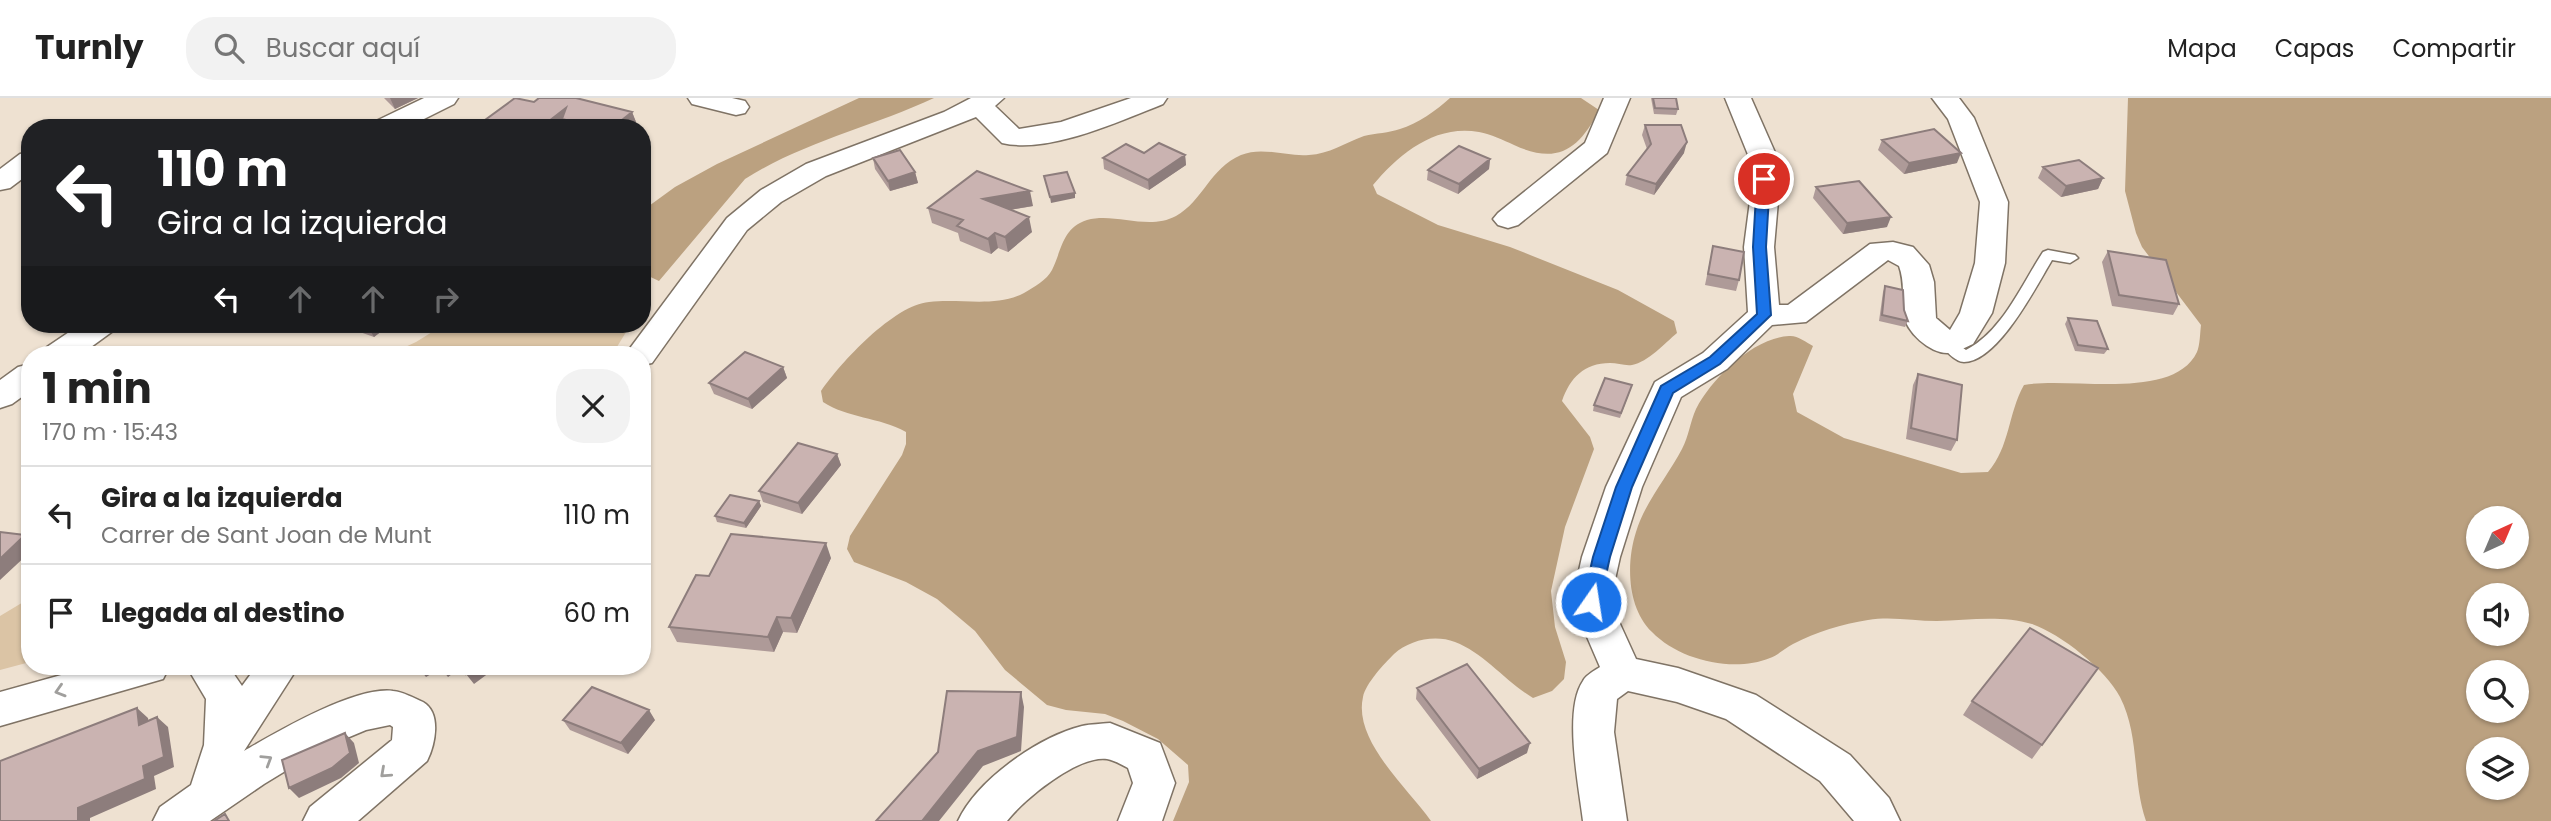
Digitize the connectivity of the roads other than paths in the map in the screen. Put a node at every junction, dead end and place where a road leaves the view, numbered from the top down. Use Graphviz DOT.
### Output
graph roads {
  1 [pos="445,98"];
  2 [pos="701,98"];
  3 [pos="1154,98"];
  4 [pos="1617,98"];
  5 [pos="1738,98"];
  6 [pos="1945,98"];
  7 [pos="985,102"];
  8 [pos="736,107"];
  9 [pos="402,119"];
  10 [pos="21,150"];
  11 [pos="0,156"];
  12 [pos="21,167"];
  13 [pos="0,182"];
  14 [pos="1508,219"];
  15 [pos="2070,258"];
  16 [pos="1764,315"];
  17 [pos="89,333"];
  18 [pos="1947,342"];
  19 [pos="71,346"];
  20 [pos="648,346"];
  21 [pos="21,381"];
  22 [pos="0,396"];
  23 [pos="1622,673"];
  24 [pos="121,675"];
  25 [pos="213,675"];
  26 [pos="273,675"];
  27 [pos="0,709"];
  28 [pos="225,745"];
  29 [pos="192,809"];
  30 [pos="325,821"];
  31 [pos="980,821"];
  32 [pos="1140,821"];
  33 [pos="1605,821"];
  34 [pos="1878,821"];
  1 -- 9 [label="street"];
  2 -- 8 [label="street"];
  3 -- 7 [label="street"];
  4 -- 14 [label="street"];
  5 -- 16 [label="street"];
  6 -- 18 [label="street"];
  7 -- 20 [label="street"];
  10 -- 11 [label="street"];
  12 -- 13 [label="street"];
  15 -- 18 [label="lane"];
  16 -- 18 [label="street"];
  16 -- 23 [label="street"];
  17 -- 19 [label="street"];
  21 -- 22 [label="street"];
  23 -- 33 [label="street"];
  23 -- 34 [label="street"];
  24 -- 27 [label="street, one-way"];
  25 -- 28 [label="street"];
  26 -- 28 [label="street"];
  28 -- 29 [label="street"];
  29 -- 30 [label="street, one-way"];
  31 -- 32 [label="street"];
}
